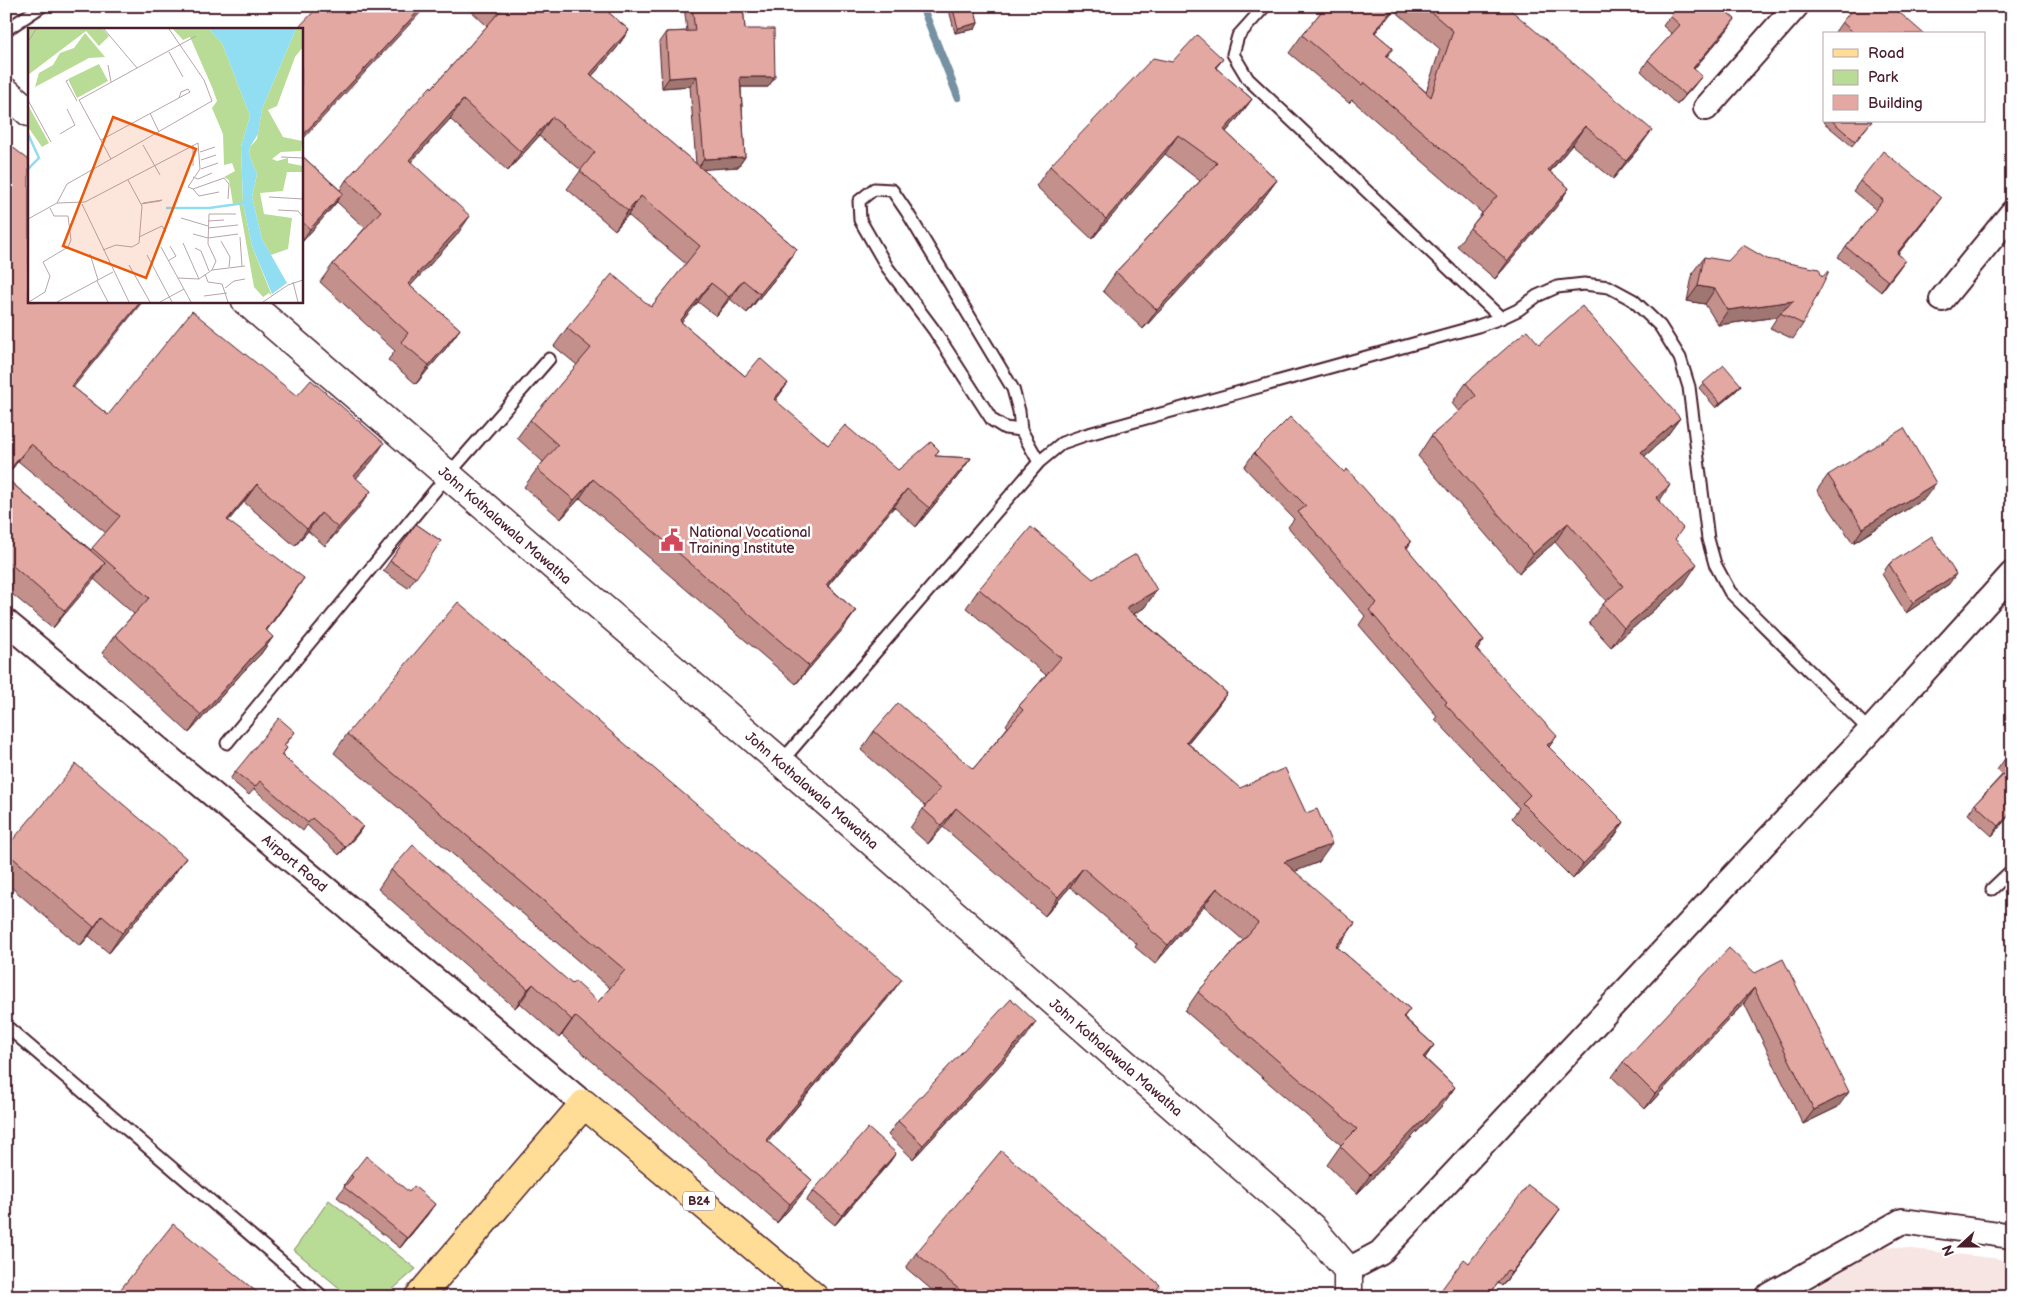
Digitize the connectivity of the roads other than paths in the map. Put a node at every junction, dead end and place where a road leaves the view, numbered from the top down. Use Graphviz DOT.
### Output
graph roads {
  1 [pos="42,6"];
  2 [pos="1264,6"];
  3 [pos="1796,6"];
  4 [pos="6,30"];
  5 [pos="6,92"];
  6 [pos="1706,108"];
  7 [pos="28,111"];
  8 [pos="2012,213"];
  9 [pos="1942,300"];
  10 [pos="247,302"];
  11 [pos="1501,318"];
  12 [pos="549,359"];
  13 [pos="1021,430"];
  14 [pos="1039,462"];
  15 [pos="447,476"];
  16 [pos="2012,574"];
  17 [pos="6,622"];
  18 [pos="1870,731"];
  19 [pos="227,743"];
  20 [pos="781,762"];
  21 [pos="2012,870"];
  22 [pos="1992,889"];
  23 [pos="6,1026"];
  24 [pos="584,1104"];
  25 [pos="2012,1236"];
  26 [pos="1348,1270"];
  27 [pos="323,1297"];
  28 [pos="419,1297"];
  29 [pos="814,1297"];
  30 [pos="1348,1297"];
  31 [pos="1767,1297"];
  1 -- 4 [label="lane"];
  2 -- 11 [label="lane"];
  3 -- 6 [label="street"];
  5 -- 7 [label="street"];
  8 -- 9 [label="street"];
  10 -- 15 [label="street, John Kothalawala Mawatha"];
  11 -- 14 [label="lane"];
  11 -- 18 [label="lane"];
  12 -- 15 [label="lane"];
  13 -- 13 [label="lane"];
  13 -- 14 [label="lane"];
  14 -- 20 [label="lane"];
  15 -- 19 [label="lane"];
  15 -- 20 [label="street, John Kothalawala Mawatha"];
  16 -- 18 [label="street"];
  17 -- 24 [label="street, Airport Road"];
  18 -- 26 [label="street"];
  20 -- 26 [label="street, John Kothalawala Mawatha"];
  21 -- 22 [label="lane"];
  23 -- 27 [label="lane"];
  24 -- 28 [label="main road"];
  24 -- 29 [label="main road, B24"];
  25 -- 31 [label="street"];
  26 -- 30 [label="street"];
}
